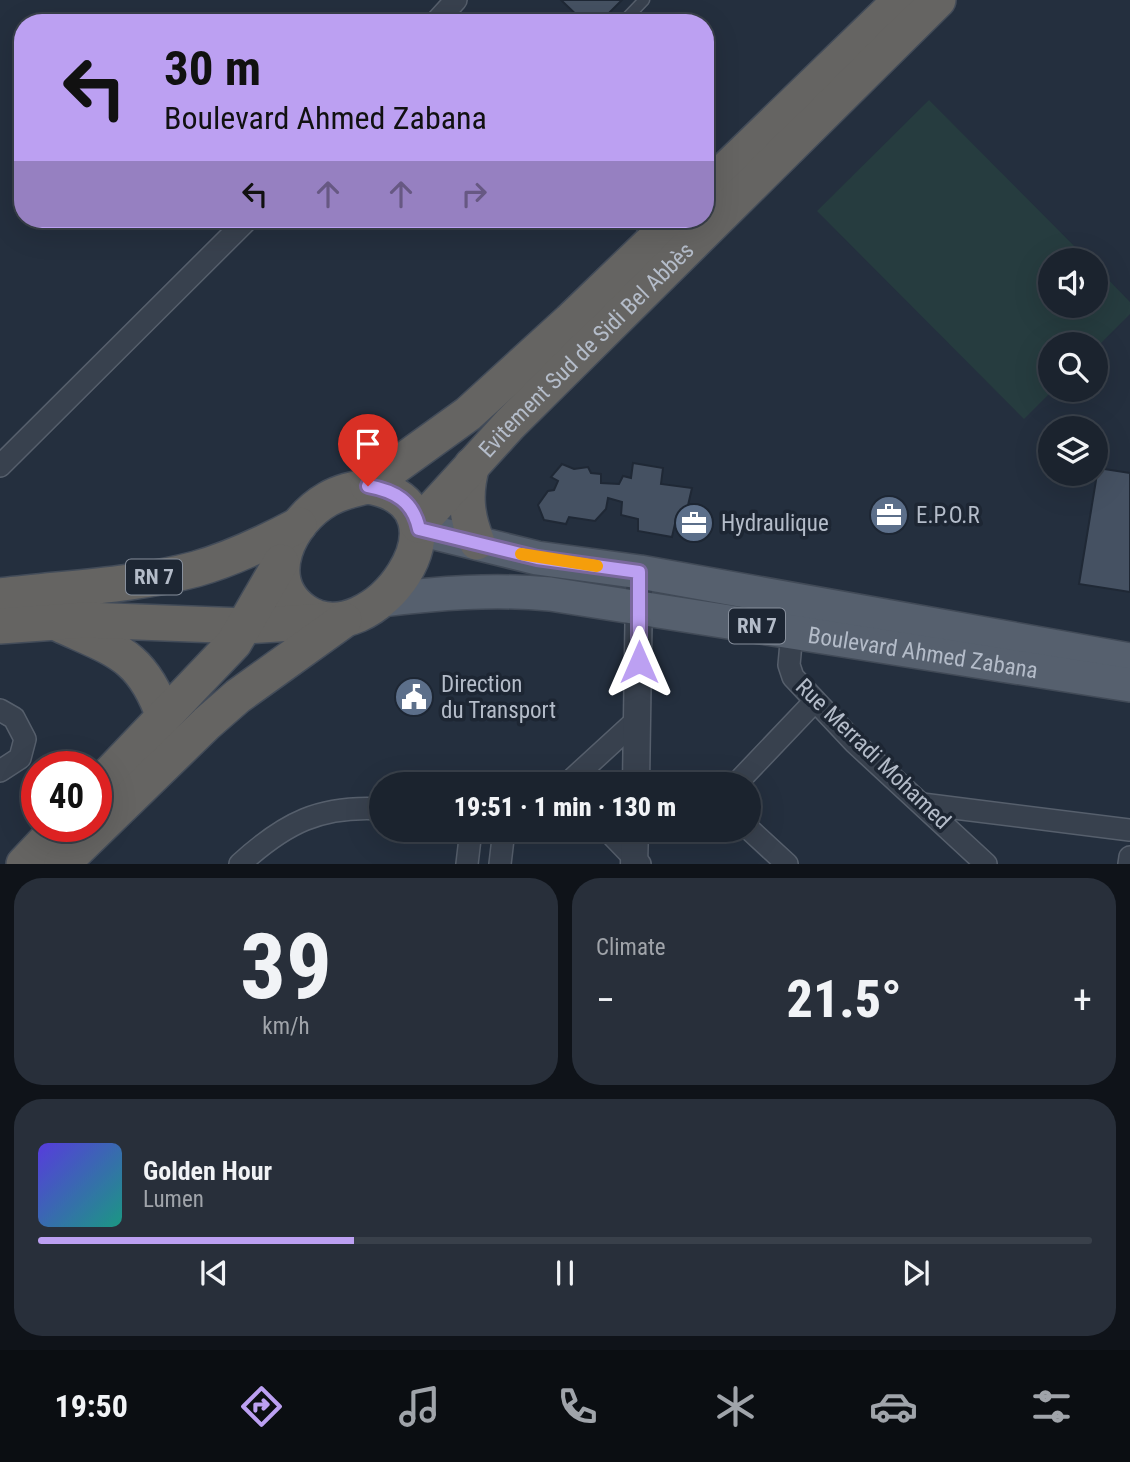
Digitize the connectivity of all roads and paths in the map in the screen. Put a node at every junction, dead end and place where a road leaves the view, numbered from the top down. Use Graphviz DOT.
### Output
graph roads {
  1 [pos="644,0"];
  2 [pos="901,0"];
  3 [pos="938,0"];
  4 [pos="631,14"];
  5 [pos="714,181"];
  6 [pos="714,197"];
  7 [pos="239,228"];
  8 [pos="669,228"];
  9 [pos="679,228"];
  10 [pos="651,253"];
  11 [pos="472,465"];
  12 [pos="0,466"];
  13 [pos="368,486"];
  14 [pos="299,525"];
  15 [pos="419,527"];
  16 [pos="477,542"];
  17 [pos="282,562"];
  18 [pos="639,572"];
  19 [pos="719,586"];
  20 [pos="0,596"];
  21 [pos="382,600"];
  22 [pos="639,606"];
  23 [pos="715,619"];
  24 [pos="335,620"];
  25 [pos="53,621"];
  26 [pos="0,626"];
  27 [pos="245,626"];
  28 [pos="868,628"];
  29 [pos="792,632"];
  30 [pos="1130,660"];
  31 [pos="1130,685"];
  32 [pos="815,701"];
  33 [pos="0,710"];
  34 [pos="164,717"];
  35 [pos="639,718"];
  36 [pos="112,771"];
  37 [pos="0,772"];
  38 [pos="580,772"];
  39 [pos="637,772"];
  40 [pos="747,772"];
  41 [pos="922,804"];
  42 [pos="369,808"];
  43 [pos="1130,830"];
  44 [pos="761,840"];
  45 [pos="44,842"];
  46 [pos="470,842"];
  47 [pos="503,842"];
  48 [pos="618,842"];
  49 [pos="635,842"];
  50 [pos="1130,857"];
  51 [pos="636,861"];
  52 [pos="24,863"];
  53 [pos="62,863"];
  54 [pos="240,863"];
  55 [pos="467,863"];
  56 [pos="499,863"];
  57 [pos="787,863"];
  58 [pos="986,863"];
  59 [pos="1129,863"];
  1 -- 4 [label="lane"];
  2 -- 5 [label="highway"];
  3 -- 6 [label="highway, Evitement Sud de Sidi Bel Abbès"];
  7 -- 12 [label="street"];
  8 -- 10 [label="highway, Evitement Sud de Sidi Bel Abbès"];
  9 -- 10 [label="highway, Evitement Sud de Sidi Bel Abbès"];
  10 -- 11 [label="highway, Evitement Sud de Sidi Bel Abbès"];
  10 -- 13 [label="highway, Evitement Sud de Sidi Bel Abbès"];
  11 -- 15 [label="highway, Evitement Sud de Sidi Bel Abbès"];
  11 -- 16 [label="highway"];
  13 -- 14 [label="highway"];
  13 -- 15 [label="highway"];
  14 -- 17 [label="highway"];
  14 -- 20 [label="highway, RN 7"];
  15 -- 16 [label="main road, Boulevard Ahmed Zabana / RN 7"];
  15 -- 21 [label="highway"];
  16 -- 18 [label="main road, Boulevard Ahmed Zabana / RN 7"];
  17 -- 24 [label="highway"];
  17 -- 27 [label="highway"];
  18 -- 19 [label="main road, Boulevard Ahmed Zabana / RN 7"];
  18 -- 22 [label="street"];
  19 -- 23 [label="main road"];
  19 -- 28 [label="main road, Boulevard Ahmed Zabana / RN 7"];
  21 -- 22 [label="main road, Boulevard Ahmed Zabana / RN 7"];
  21 -- 24 [label="highway"];
  22 -- 23 [label="main road, Boulevard Ahmed Zabana / RN 7"];
  22 -- 35 [label="street"];
  23 -- 29 [label="main road, Boulevard Ahmed Zabana / RN 7"];
  24 -- 27 [label="highway, RN 7"];
  24 -- 53 [label="highway"];
  25 -- 26 [label="highway, RN 7"];
  25 -- 27 [label="highway, RN 7"];
  25 -- 34 [label="highway"];
  27 -- 34 [label="highway"];
  28 -- 29 [label="main road, Boulevard Ahmed Zabana / RN 7"];
  28 -- 30 [label="main road, Boulevard Ahmed Zabana / RN 7"];
  28 -- 31 [label="main road, Boulevard Ahmed Zabana / RN 7"];
  29 -- 32 [label="street, Rue Merradi Mohamed"];
  32 -- 40 [label="street"];
  32 -- 41 [label="street, Rue Merradi Mohamed"];
  33 -- 37 [label="street"];
  34 -- 36 [label="highway"];
  35 -- 38 [label="street"];
  35 -- 39 [label="street"];
  41 -- 43 [label="street"];
  41 -- 58 [label="street, Rue Merradi Mohamed"];
  42 -- 54 [label="street"];
  44 -- 57 [label="street"];
  45 -- 52 [label="highway"];
  46 -- 55 [label="street"];
  47 -- 56 [label="street"];
  48 -- 51 [label="street"];
  49 -- 51 [label="street"];
  50 -- 59 [label="street"];
}
